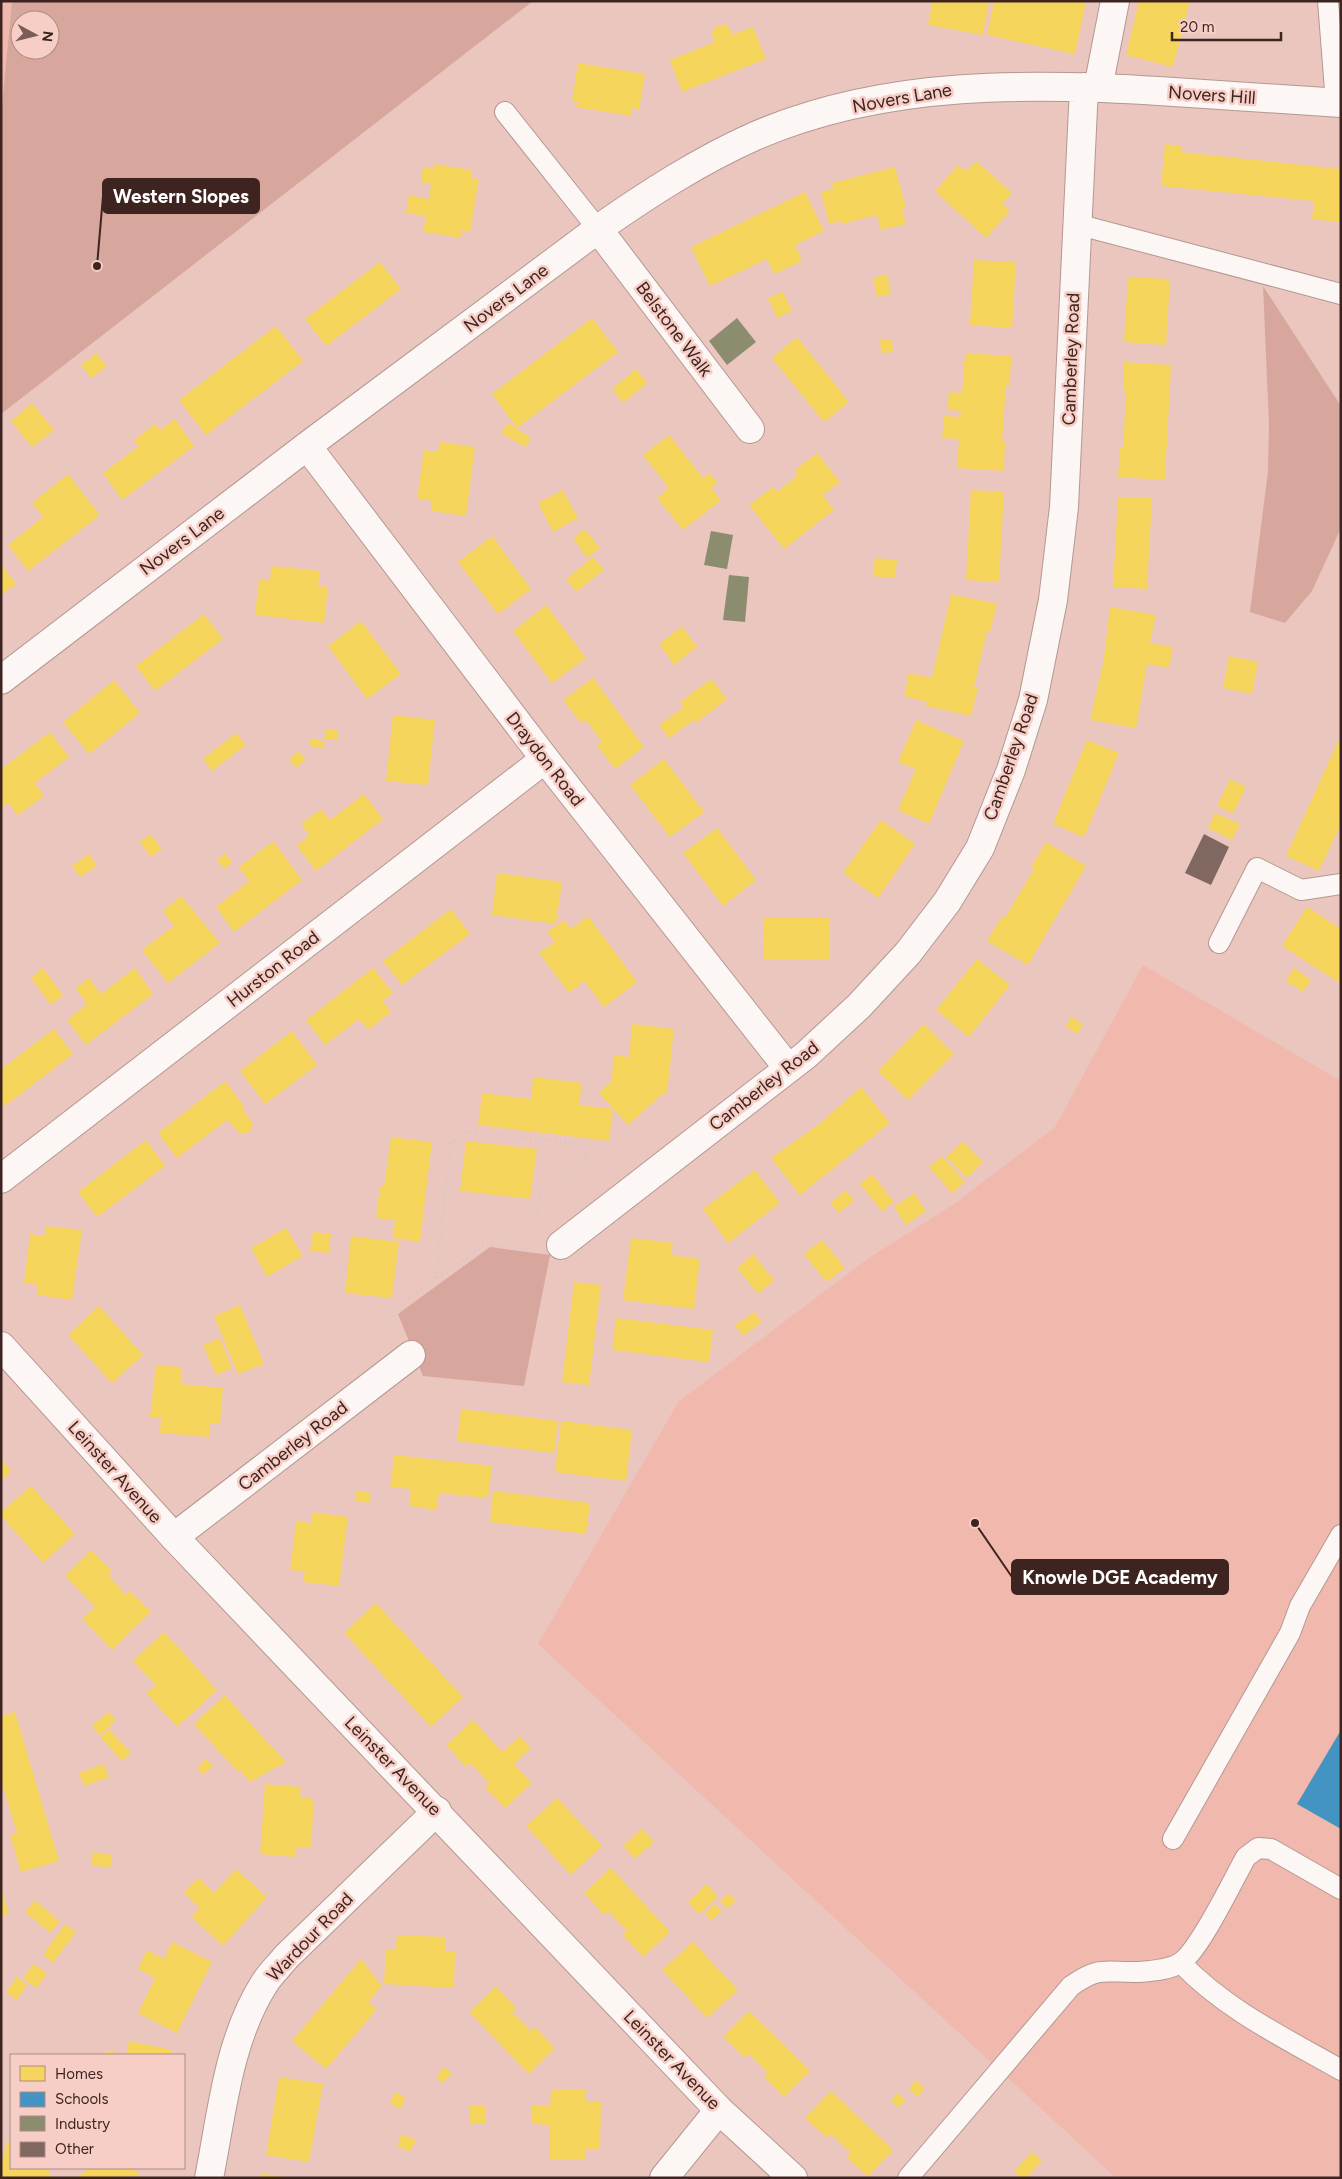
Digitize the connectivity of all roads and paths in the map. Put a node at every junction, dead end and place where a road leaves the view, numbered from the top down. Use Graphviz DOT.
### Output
graph roads {
  1 [pos="1115,1"];
  2 [pos="1328,1"];
  3 [pos="1091,87"];
  4 [pos="1338,103"];
  5 [pos="505,112"];
  6 [pos="1076,224"];
  7 [pos="598,229"];
  8 [pos="1341,294"];
  9 [pos="750,429"];
  10 [pos="307,446"];
  11 [pos="1,680"];
  12 [pos="545,760"];
  13 [pos="1341,884"];
  14 [pos="1219,942"];
  15 [pos="788,1068"];
  16 [pos="589,1157"];
  17 [pos="1,1179"];
  18 [pos="621,1198"];
  19 [pos="532,1232"];
  20 [pos="530,1240"];
  21 [pos="561,1244"];
  22 [pos="529,1249"];
  23 [pos="436,1278"];
  24 [pos="1,1346"];
  25 [pos="411,1355"];
  26 [pos="1341,1535"];
  27 [pos="174,1537"];
  28 [pos="437,1812"];
  29 [pos="1173,1839"];
  30 [pos="1341,1888"];
  31 [pos="1180,1963"];
  32 [pos="1341,2070"];
  33 [pos="719,2110"];
  34 [pos="210,2178"];
  35 [pos="664,2178"];
  36 [pos="793,2178"];
  37 [pos="908,2178"];
  1 -- 3 [label="street, Camberley Road"];
  2 -- 4 [label="lane"];
  3 -- 4 [label="street, Novers Hill"];
  3 -- 6 [label="street, Camberley Road"];
  3 -- 7 [label="street, Novers Lane"];
  5 -- 7 [label="lane"];
  6 -- 8 [label="lane"];
  6 -- 15 [label="street, Camberley Road"];
  7 -- 9 [label="street, Belstone Walk"];
  7 -- 10 [label="street, Novers Lane"];
  10 -- 11 [label="street, Novers Lane"];
  10 -- 12 [label="street, Draydon Road"];
  12 -- 15 [label="street, Draydon Road"];
  12 -- 17 [label="street, Hurston Road"];
  13 -- 14 [label="lane"];
  15 -- 18 [label="street, Camberley Road"];
  16 -- 18 [label="path"];
  16 -- 19 [label="path"];
  16 -- 23 [label="path"];
  18 -- 21 [label="street, Camberley Road"];
  20 -- 22 [label="path"];
  21 -- 22 [label="path"];
  22 -- 23 [label="path"];
  23 -- 25 [label="path"];
  24 -- 27 [label="street, Leinster Avenue"];
  25 -- 27 [label="street, Camberley Road"];
  26 -- 29 [label="lane"];
  27 -- 28 [label="street, Leinster Avenue"];
  28 -- 33 [label="street, Leinster Avenue"];
  28 -- 34 [label="street, Wardour Road"];
  30 -- 31 [label="lane"];
  31 -- 32 [label="lane"];
  31 -- 37 [label="lane"];
  33 -- 35 [label="street"];
  33 -- 36 [label="street, Leinster Avenue"];
}
